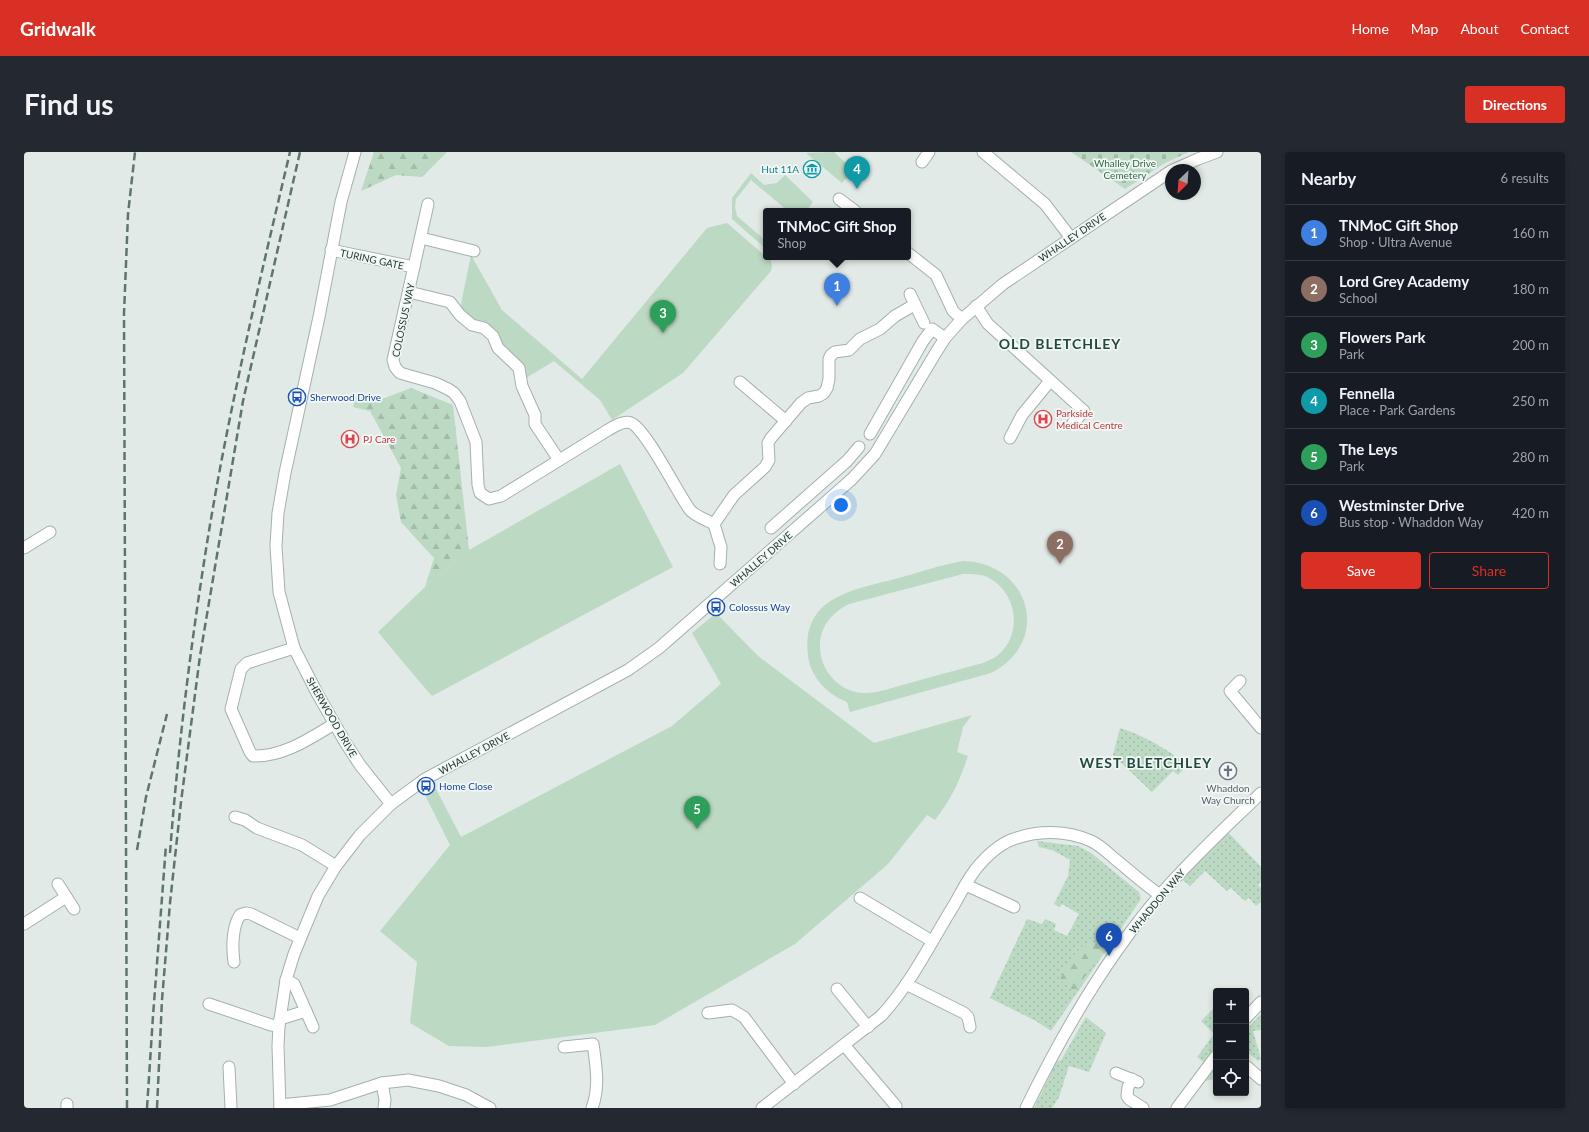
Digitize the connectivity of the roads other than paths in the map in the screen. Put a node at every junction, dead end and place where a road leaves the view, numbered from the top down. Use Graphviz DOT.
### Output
graph roads {
  1 [pos="355,152"];
  2 [pos="929,152"];
  3 [pos="983,152"];
  4 [pos="1218,152"];
  5 [pos="922,162"];
  6 [pos="1185,164"];
  7 [pos="1165,175"];
  8 [pos="839,199"];
  9 [pos="428,204"];
  10 [pos="851,208"];
  11 [pos="421,238"];
  12 [pos="1071,238"];
  13 [pos="331,250"];
  14 [pos="474,251"];
  15 [pos="911,255"];
  16 [pos="414,267"];
  17 [pos="409,292"];
  18 [pos="910,294"];
  19 [pos="914,305"];
  20 [pos="976,306"];
  21 [pos="962,319"];
  22 [pos="928,326"];
  23 [pos="945,338"];
  24 [pos="1050,381"];
  25 [pos="740,382"];
  26 [pos="786,421"];
  27 [pos="1073,423"];
  28 [pos="870,434"];
  29 [pos="1010,438"];
  30 [pos="859,447"];
  31 [pos="559,460"];
  32 [pos="816,489"];
  33 [pos="826,502"];
  34 [pos="714,524"];
  35 [pos="771,528"];
  36 [pos="50,532"];
  37 [pos="24,548"];
  38 [pos="720,564"];
  39 [pos="294,648"];
  40 [pos="1240,681"];
  41 [pos="334,724"];
  42 [pos="1261,728"];
  43 [pos="1261,793"];
  44 [pos="391,804"];
  45 [pos="235,817"];
  46 [pos="336,866"];
  47 [pos="58,884"];
  48 [pos="966,885"];
  49 [pos="1160,895"];
  50 [pos="66,897"];
  51 [pos="860,898"];
  52 [pos="1014,907"];
  53 [pos="74,909"];
  54 [pos="24,924"];
  55 [pos="300,938"];
  56 [pos="932,940"];
  57 [pos="234,962"];
  58 [pos="286,980"];
  59 [pos="906,984"];
  60 [pos="837,989"];
  61 [pos="1261,1002"];
  62 [pos="209,1004"];
  63 [pos="306,1011"];
  64 [pos="708,1013"];
  65 [pos="1249,1015"];
  66 [pos="280,1023"];
  67 [pos="314,1027"];
  68 [pos="868,1027"];
  69 [pos="970,1027"];
  70 [pos="845,1046"];
  71 [pos="564,1047"];
  72 [pos="1213,1060"];
  73 [pos="228,1067"];
  74 [pos="1249,1069"];
  75 [pos="1116,1073"];
  76 [pos="1261,1079"];
  77 [pos="382,1083"];
  78 [pos="794,1084"];
  79 [pos="280,1106"];
  80 [pos="896,1106"];
  81 [pos="231,1108"];
  82 [pos="384,1108"];
  83 [pos="490,1108"];
  84 [pos="592,1108"];
  85 [pos="762,1108"];
  86 [pos="1026,1108"];
  87 [pos="1143,1108"];
  88 [pos="1177,1108"];
  1 -- 13 [label="street, SHERWOOD DRIVE"];
  2 -- 5 [label="street"];
  3 -- 12 [label="street"];
  4 -- 6 [label="street, WHALLEY DRIVE"];
  7 -- 12 [label="street, WHALLEY DRIVE"];
  8 -- 10 [label="street"];
  9 -- 11 [label="street, COLOSSUS WAY"];
  11 -- 14 [label="street"];
  11 -- 16 [label="street, COLOSSUS WAY"];
  12 -- 20 [label="street, WHALLEY DRIVE"];
  13 -- 16 [label="street, TURING GATE"];
  13 -- 39 [label="street, SHERWOOD DRIVE"];
  15 -- 21 [label="street"];
  16 -- 17 [label="street, COLOSSUS WAY"];
  17 -- 31 [label="street"];
  17 -- 31 [label="street, COLOSSUS WAY"];
  18 -- 19 [label="street"];
  19 -- 22 [label="street"];
  19 -- 26 [label="street"];
  20 -- 21 [label="street, WHALLEY DRIVE"];
  20 -- 24 [label="street"];
  21 -- 23 [label="street, WHALLEY DRIVE"];
  22 -- 23 [label="street"];
  22 -- 28 [label="street"];
  23 -- 33 [label="street, WHALLEY DRIVE"];
  24 -- 27 [label="street"];
  24 -- 29 [label="street"];
  25 -- 26 [label="street"];
  26 -- 34 [label="street"];
  30 -- 32 [label="street, WHALLEY DRIVE"];
  31 -- 34 [label="street, COLOSSUS WAY"];
  32 -- 33 [label="street"];
  32 -- 35 [label="street, WHALLEY DRIVE"];
  33 -- 44 [label="street, WHALLEY DRIVE"];
  34 -- 38 [label="street"];
  36 -- 37 [label="street"];
  39 -- 41 [label="street, SHERWOOD DRIVE"];
  39 -- 41 [label="street"];
  40 -- 42 [label="street"];
  41 -- 44 [label="street, SHERWOOD DRIVE"];
  43 -- 49 [label="street, WHADDON WAY"];
  44 -- 46 [label="street, WHALLEY DRIVE"];
  45 -- 46 [label="street"];
  46 -- 55 [label="street, WHALLEY DRIVE"];
  47 -- 50 [label="street"];
  48 -- 49 [label="street"];
  48 -- 52 [label="street"];
  48 -- 56 [label="street"];
  49 -- 86 [label="street, WHADDON WAY"];
  50 -- 53 [label="street"];
  50 -- 54 [label="street"];
  51 -- 56 [label="street"];
  55 -- 57 [label="street"];
  55 -- 58 [label="street, WHALLEY DRIVE"];
  56 -- 59 [label="street"];
  58 -- 63 [label="street"];
  58 -- 66 [label="street, WHALLEY DRIVE"];
  59 -- 68 [label="street"];
  59 -- 69 [label="street"];
  60 -- 68 [label="street"];
  61 -- 65 [label="street"];
  62 -- 66 [label="street"];
  63 -- 66 [label="street"];
  63 -- 67 [label="street"];
  64 -- 78 [label="street"];
  66 -- 79 [label="street, WHALLEY DRIVE"];
  68 -- 70 [label="street"];
  70 -- 78 [label="street"];
  70 -- 80 [label="street"];
  71 -- 84 [label="street"];
  72 -- 88 [label="street"];
  73 -- 81 [label="street"];
  74 -- 76 [label="street"];
  75 -- 87 [label="street"];
  77 -- 79 [label="street"];
  77 -- 82 [label="street"];
  77 -- 83 [label="street"];
  78 -- 85 [label="street"];
}
